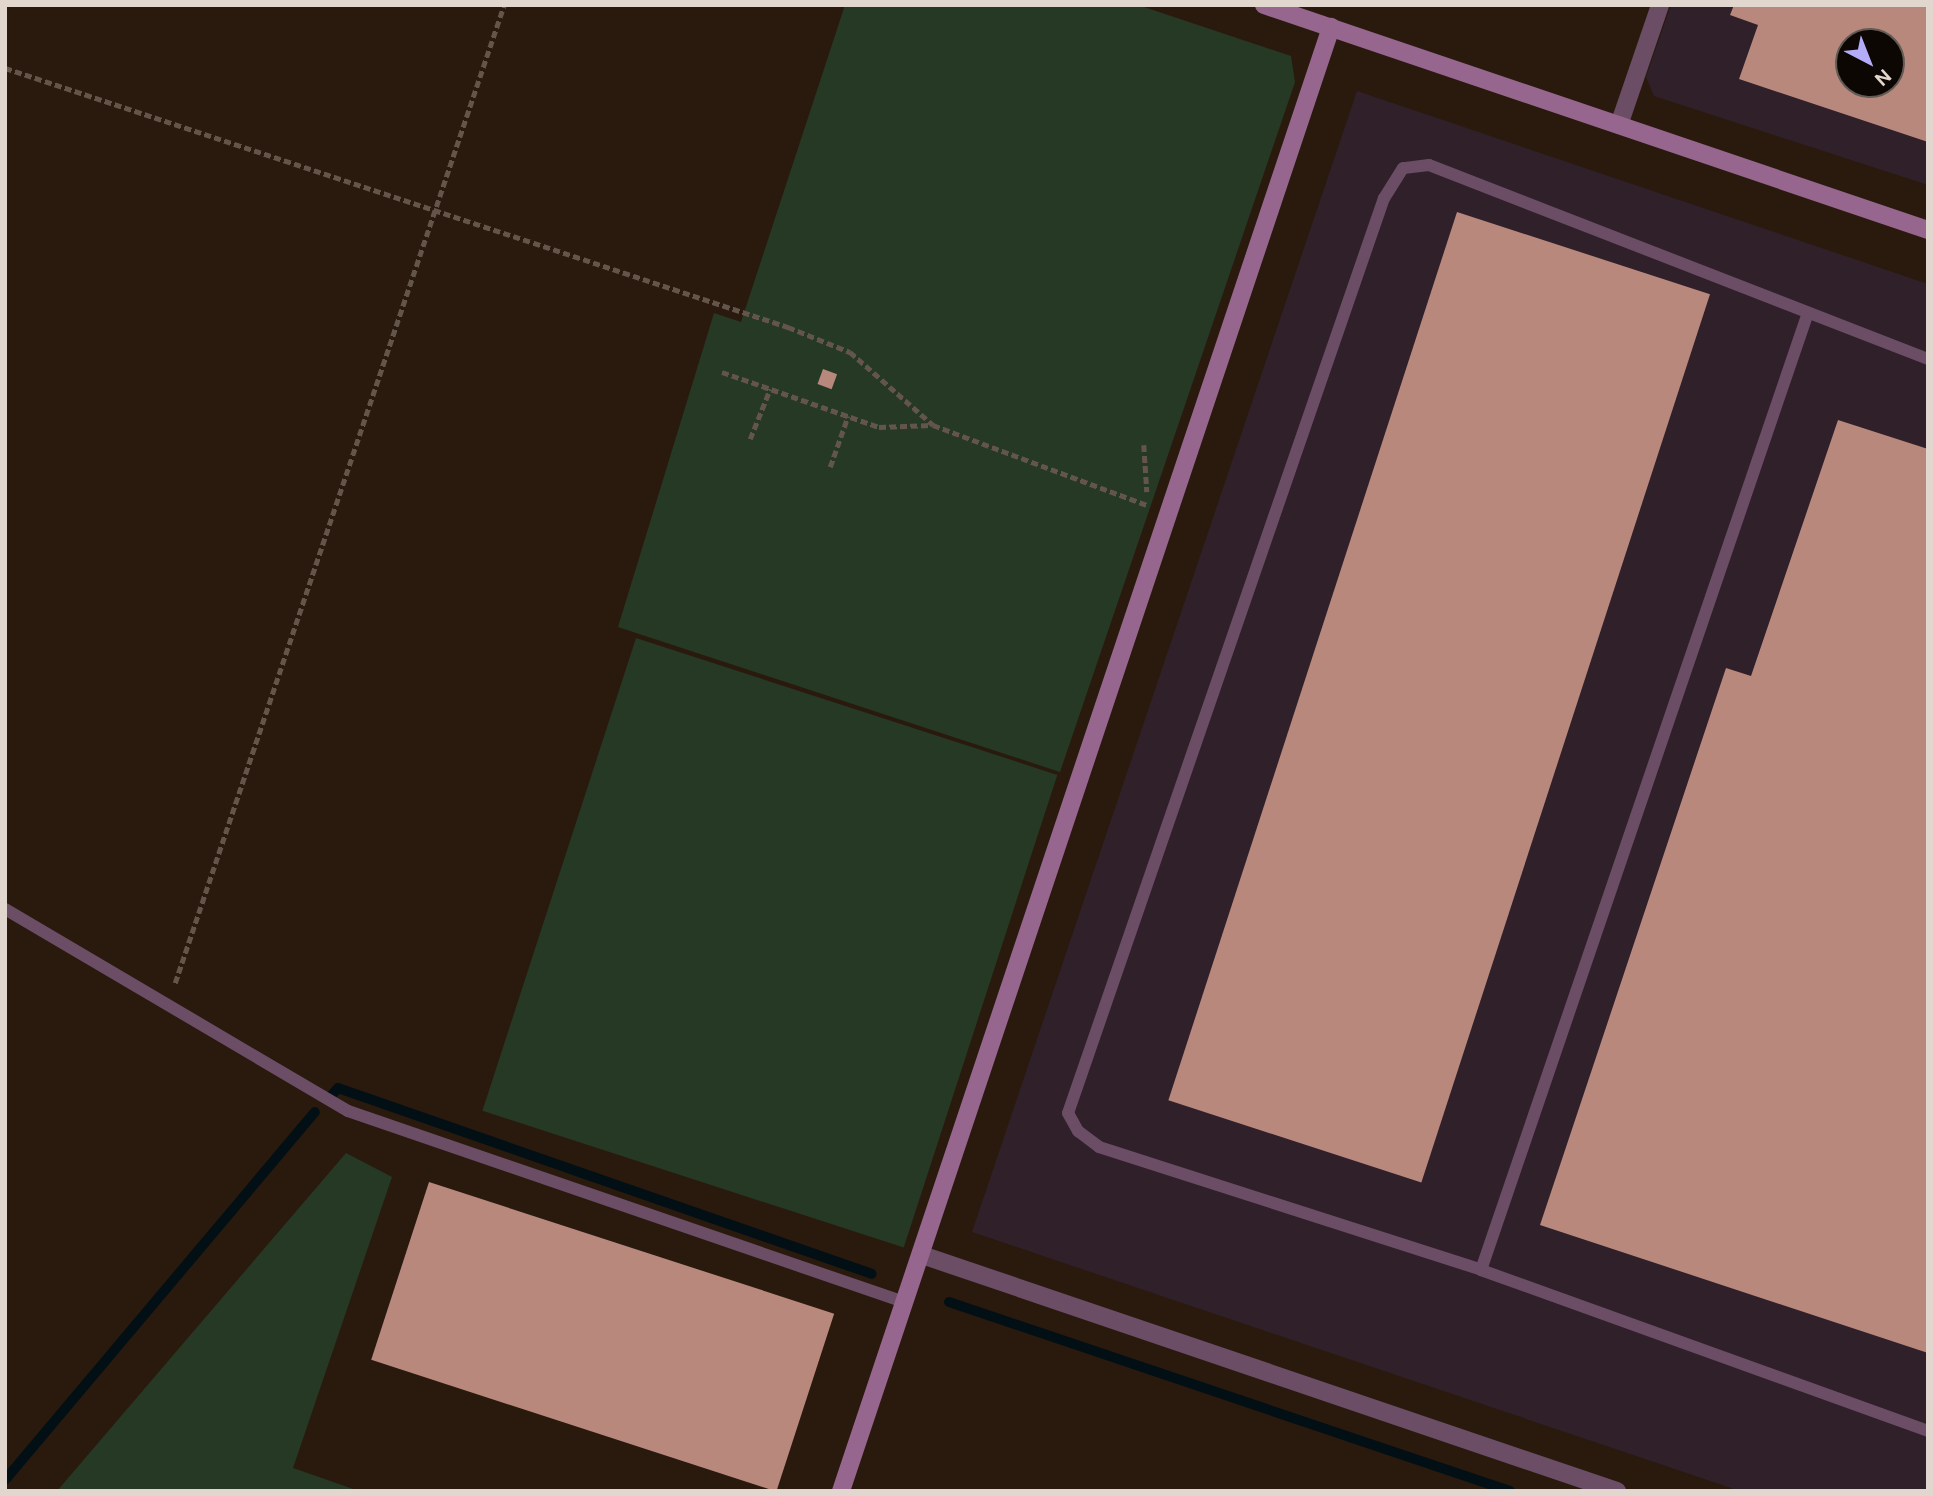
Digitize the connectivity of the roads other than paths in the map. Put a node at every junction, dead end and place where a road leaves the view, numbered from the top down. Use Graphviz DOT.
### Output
graph roads {
  1 [pos="1264,5"];
  2 [pos="1660,5"];
  3 [pos="1331,27"];
  4 [pos="1619,125"];
  5 [pos="1928,230"];
  6 [pos="1808,313"];
  7 [pos="1928,359"];
  8 [pos="5,909"];
  9 [pos="922,1255"];
  10 [pos="1481,1270"];
  11 [pos="904,1302"];
  12 [pos="1928,1431"];
  13 [pos="841,1491"];
  14 [pos="1617,1491"];
  1 -- 3 [label="street"];
  2 -- 4 [label="street"];
  3 -- 4 [label="street"];
  3 -- 9 [label="street"];
  4 -- 5 [label="street"];
  6 -- 7 [label="lane"];
  6 -- 10 [label="lane"];
  6 -- 10 [label="lane"];
  8 -- 11 [label="lane"];
  9 -- 11 [label="street"];
  9 -- 14 [label="street"];
  10 -- 12 [label="lane"];
  11 -- 13 [label="street"];
}
